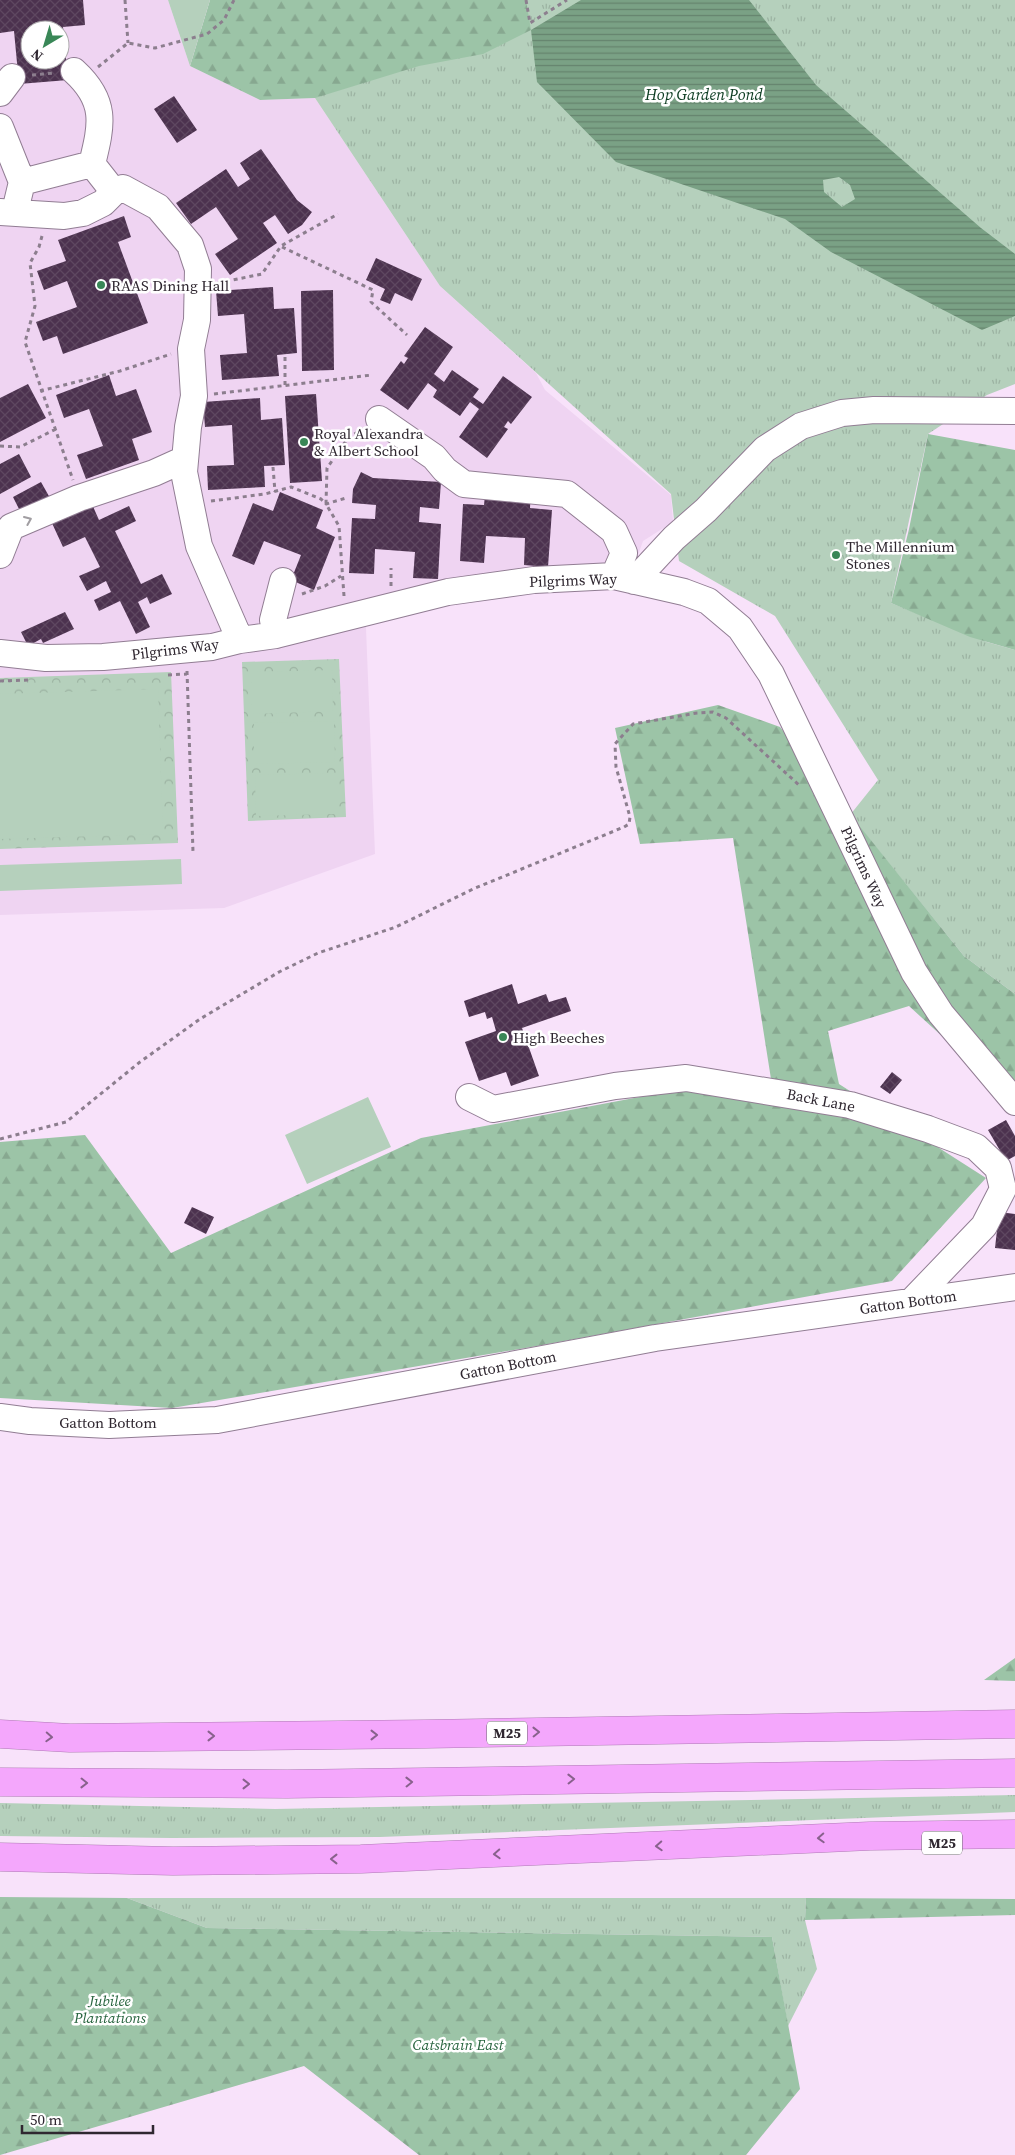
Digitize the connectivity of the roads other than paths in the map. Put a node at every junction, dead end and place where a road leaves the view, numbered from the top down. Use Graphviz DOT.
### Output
graph roads {
  1 [pos="74,71"];
  2 [pos="0,127"];
  3 [pos="92,164"];
  4 [pos="22,182"];
  5 [pos="114,192"];
  6 [pos="8,212"];
  7 [pos="1015,411"];
  8 [pos="379,419"];
  9 [pos="185,459"];
  10 [pos="0,555"];
  11 [pos="624,579"];
  12 [pos="280,592"];
  13 [pos="276,635"];
  14 [pos="240,640"];
  15 [pos="0,653"];
  16 [pos="469,1097"];
  17 [pos="1015,1102"];
  18 [pos="1015,1287"];
  19 [pos="912,1301"];
  20 [pos="0,1417"];
  21 [pos="1015,1724"];
  22 [pos="0,1734"];
  23 [pos="1015,1773"];
  24 [pos="0,1782"];
  25 [pos="1015,1834"];
  26 [pos="870,1836"];
  27 [pos="1015,1850"];
  28 [pos="0,1857"];
  1 -- 3 [label="street"];
  2 -- 4 [label="street"];
  3 -- 4 [label="street"];
  3 -- 5 [label="street"];
  4 -- 6 [label="street"];
  5 -- 6 [label="street"];
  5 -- 9 [label="street"];
  7 -- 11 [label="street"];
  8 -- 11 [label="street"];
  10 -- 9 [label="street, one-way"];
  9 -- 14 [label="street"];
  11 -- 13 [label="street, Pilgrims Way"];
  11 -- 17 [label="street, Pilgrims Way"];
  12 -- 13 [label="street"];
  13 -- 14 [label="street, Pilgrims Way"];
  14 -- 15 [label="street, Pilgrims Way"];
  16 -- 19 [label="street, Back Lane"];
  18 -- 19 [label="street, Gatton Bottom"];
  19 -- 20 [label="street, Gatton Bottom"];
  22 -- 21 [label="highway, M25, one-way"];
  24 -- 23 [label="highway, one-way"];
  25 -- 26 [label="highway, M25"];
  26 -- 27 [label="highway, M25"];
  26 -- 28 [label="highway, M25, one-way"];
}
